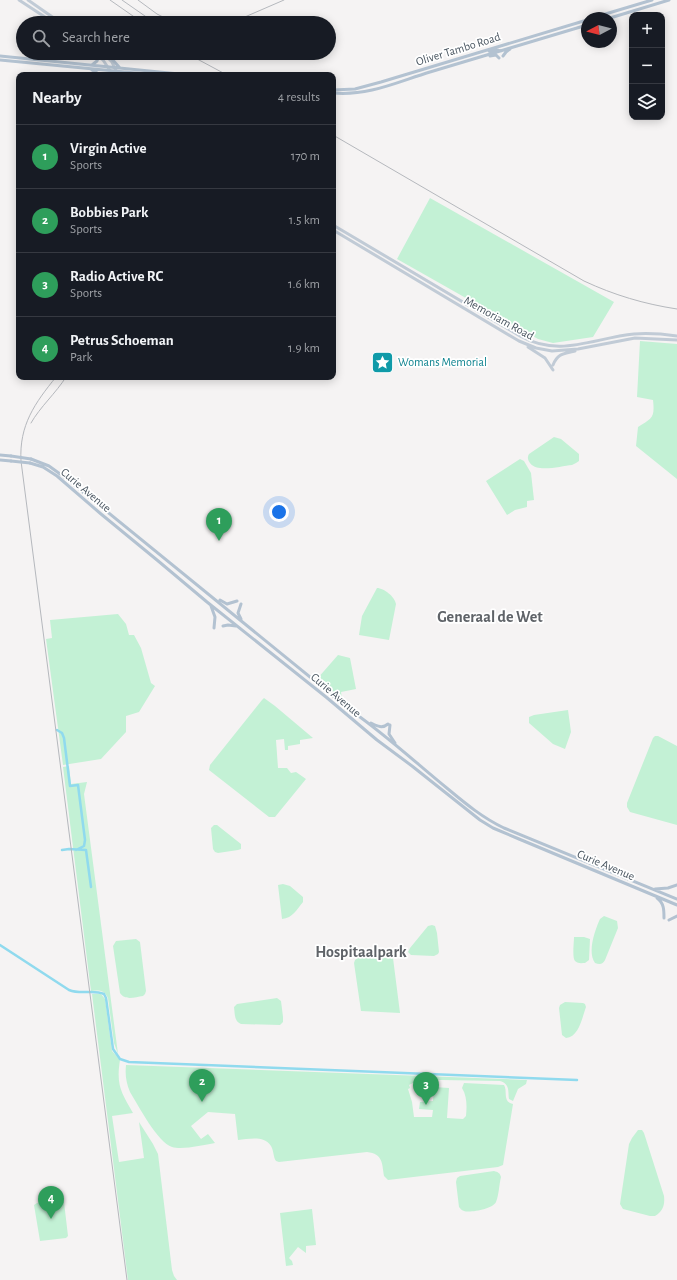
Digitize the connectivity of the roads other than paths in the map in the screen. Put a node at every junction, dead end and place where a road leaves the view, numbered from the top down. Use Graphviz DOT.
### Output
graph roads {
  1 [pos="19,0"];
  2 [pos="28,0"];
  3 [pos="652,0"];
  4 [pos="669,0"];
  5 [pos="612,12"];
  6 [pos="43,16"];
  7 [pos="51,16"];
  8 [pos="617,16"];
  9 [pos="581,22"];
  10 [pos="581,27"];
  11 [pos="502,45"];
  12 [pos="513,47"];
  13 [pos="486,51"];
  14 [pos="499,51"];
  15 [pos="0,56"];
  16 [pos="485,56"];
  17 [pos="503,56"];
  18 [pos="16,58"];
  19 [pos="499,58"];
  20 [pos="0,60"];
  21 [pos="41,60"];
  22 [pos="97,60"];
  23 [pos="102,60"];
  24 [pos="110,60"];
  25 [pos="113,60"];
  26 [pos="90,67"];
  27 [pos="114,67"];
  28 [pos="120,68"];
  29 [pos="108,69"];
  30 [pos="116,71"];
  31 [pos="97,72"];
  32 [pos="110,72"];
  33 [pos="123,72"];
  34 [pos="159,72"];
  35 [pos="336,90"];
  36 [pos="336,93"];
  37 [pos="336,227"];
  38 [pos="336,232"];
  39 [pos="677,336"];
  40 [pos="677,340"];
  41 [pos="519,341"];
  42 [pos="579,344"];
  43 [pos="545,346"];
  44 [pos="560,346"];
  45 [pos="579,349"];
  46 [pos="552,351"];
  47 [pos="553,365"];
  48 [pos="553,370"];
  49 [pos="0,455"];
  50 [pos="0,460"];
  51 [pos="208,593"];
  52 [pos="237,601"];
  53 [pos="207,602"];
  54 [pos="240,604"];
  55 [pos="243,623"];
  56 [pos="223,626"];
  57 [pos="214,628"];
  58 [pos="240,628"];
  59 [pos="367,722"];
  60 [pos="398,746"];
  61 [pos="677,885"];
  62 [pos="653,889"];
  63 [pos="652,894"];
  64 [pos="677,899"];
  65 [pos="677,905"];
  66 [pos="677,916"];
  67 [pos="664,918"];
  68 [pos="669,920"];
  1 -- 6 [label="main road"];
  2 -- 7 [label="main road"];
  3 -- 5 [label="main road"];
  4 -- 8 [label="main road"];
  9 -- 11 [label="main road, Oliver Tambo Road"];
  10 -- 12 [label="main road, Oliver Tambo Road"];
  11 -- 13 [label="main road, Oliver Tambo Road"];
  11 -- 14 [label="main road"];
  12 -- 14 [label="main road, Oliver Tambo Road"];
  12 -- 17 [label="main road"];
  13 -- 14 [label="main road"];
  13 -- 35 [label="main road, Oliver Tambo Road"];
  14 -- 16 [label="main road, Oliver Tambo Road"];
  15 -- 18 [label="main road"];
  16 -- 19 [label="main road"];
  16 -- 36 [label="main road, Oliver Tambo Road"];
  20 -- 26 [label="main road"];
  21 -- 26 [label="main road"];
  22 -- 26 [label="main road"];
  23 -- 29 [label="main road"];
  24 -- 27 [label="main road"];
  25 -- 28 [label="main road"];
  26 -- 29 [label="main road"];
  26 -- 31 [label="main road"];
  27 -- 28 [label="main road"];
  27 -- 29 [label="main road"];
  27 -- 30 [label="main road"];
  28 -- 34 [label="main road"];
  29 -- 30 [label="main road"];
  29 -- 32 [label="main road"];
  30 -- 33 [label="main road"];
  37 -- 43 [label="main road, Memoriam Road"];
  38 -- 41 [label="main road, Memoriam Road"];
  39 -- 42 [label="main road, Memoriam Road"];
  40 -- 45 [label="main road, Memoriam Road"];
  41 -- 46 [label="main road, Memoriam Road"];
  41 -- 48 [label="main road"];
  42 -- 44 [label="main road, Memoriam Road"];
  42 -- 45 [label="main road"];
  43 -- 44 [label="main road, Memoriam Road"];
  43 -- 46 [label="main road"];
  44 -- 46 [label="main road"];
  45 -- 46 [label="main road, Memoriam Road"];
  45 -- 47 [label="main road"];
  49 -- 51 [label="main road, Curie Avenue, bridge"];
  50 -- 53 [label="main road, Curie Avenue, bridge"];
  51 -- 52 [label="main road"];
  51 -- 55 [label="main road, Curie Avenue"];
  53 -- 57 [label="main road"];
  53 -- 58 [label="main road, Curie Avenue"];
  54 -- 55 [label="main road"];
  55 -- 59 [label="main road, Curie Avenue"];
  56 -- 58 [label="main road"];
  58 -- 63 [label="main road, Curie Avenue"];
  59 -- 60 [label="main road, Curie Avenue"];
  59 -- 60 [label="main road"];
  60 -- 62 [label="main road, Curie Avenue"];
  61 -- 62 [label="main road"];
  62 -- 64 [label="main road, Curie Avenue"];
  63 -- 65 [label="main road, Curie Avenue"];
  63 -- 67 [label="main road"];
  66 -- 68 [label="main road"];
}
